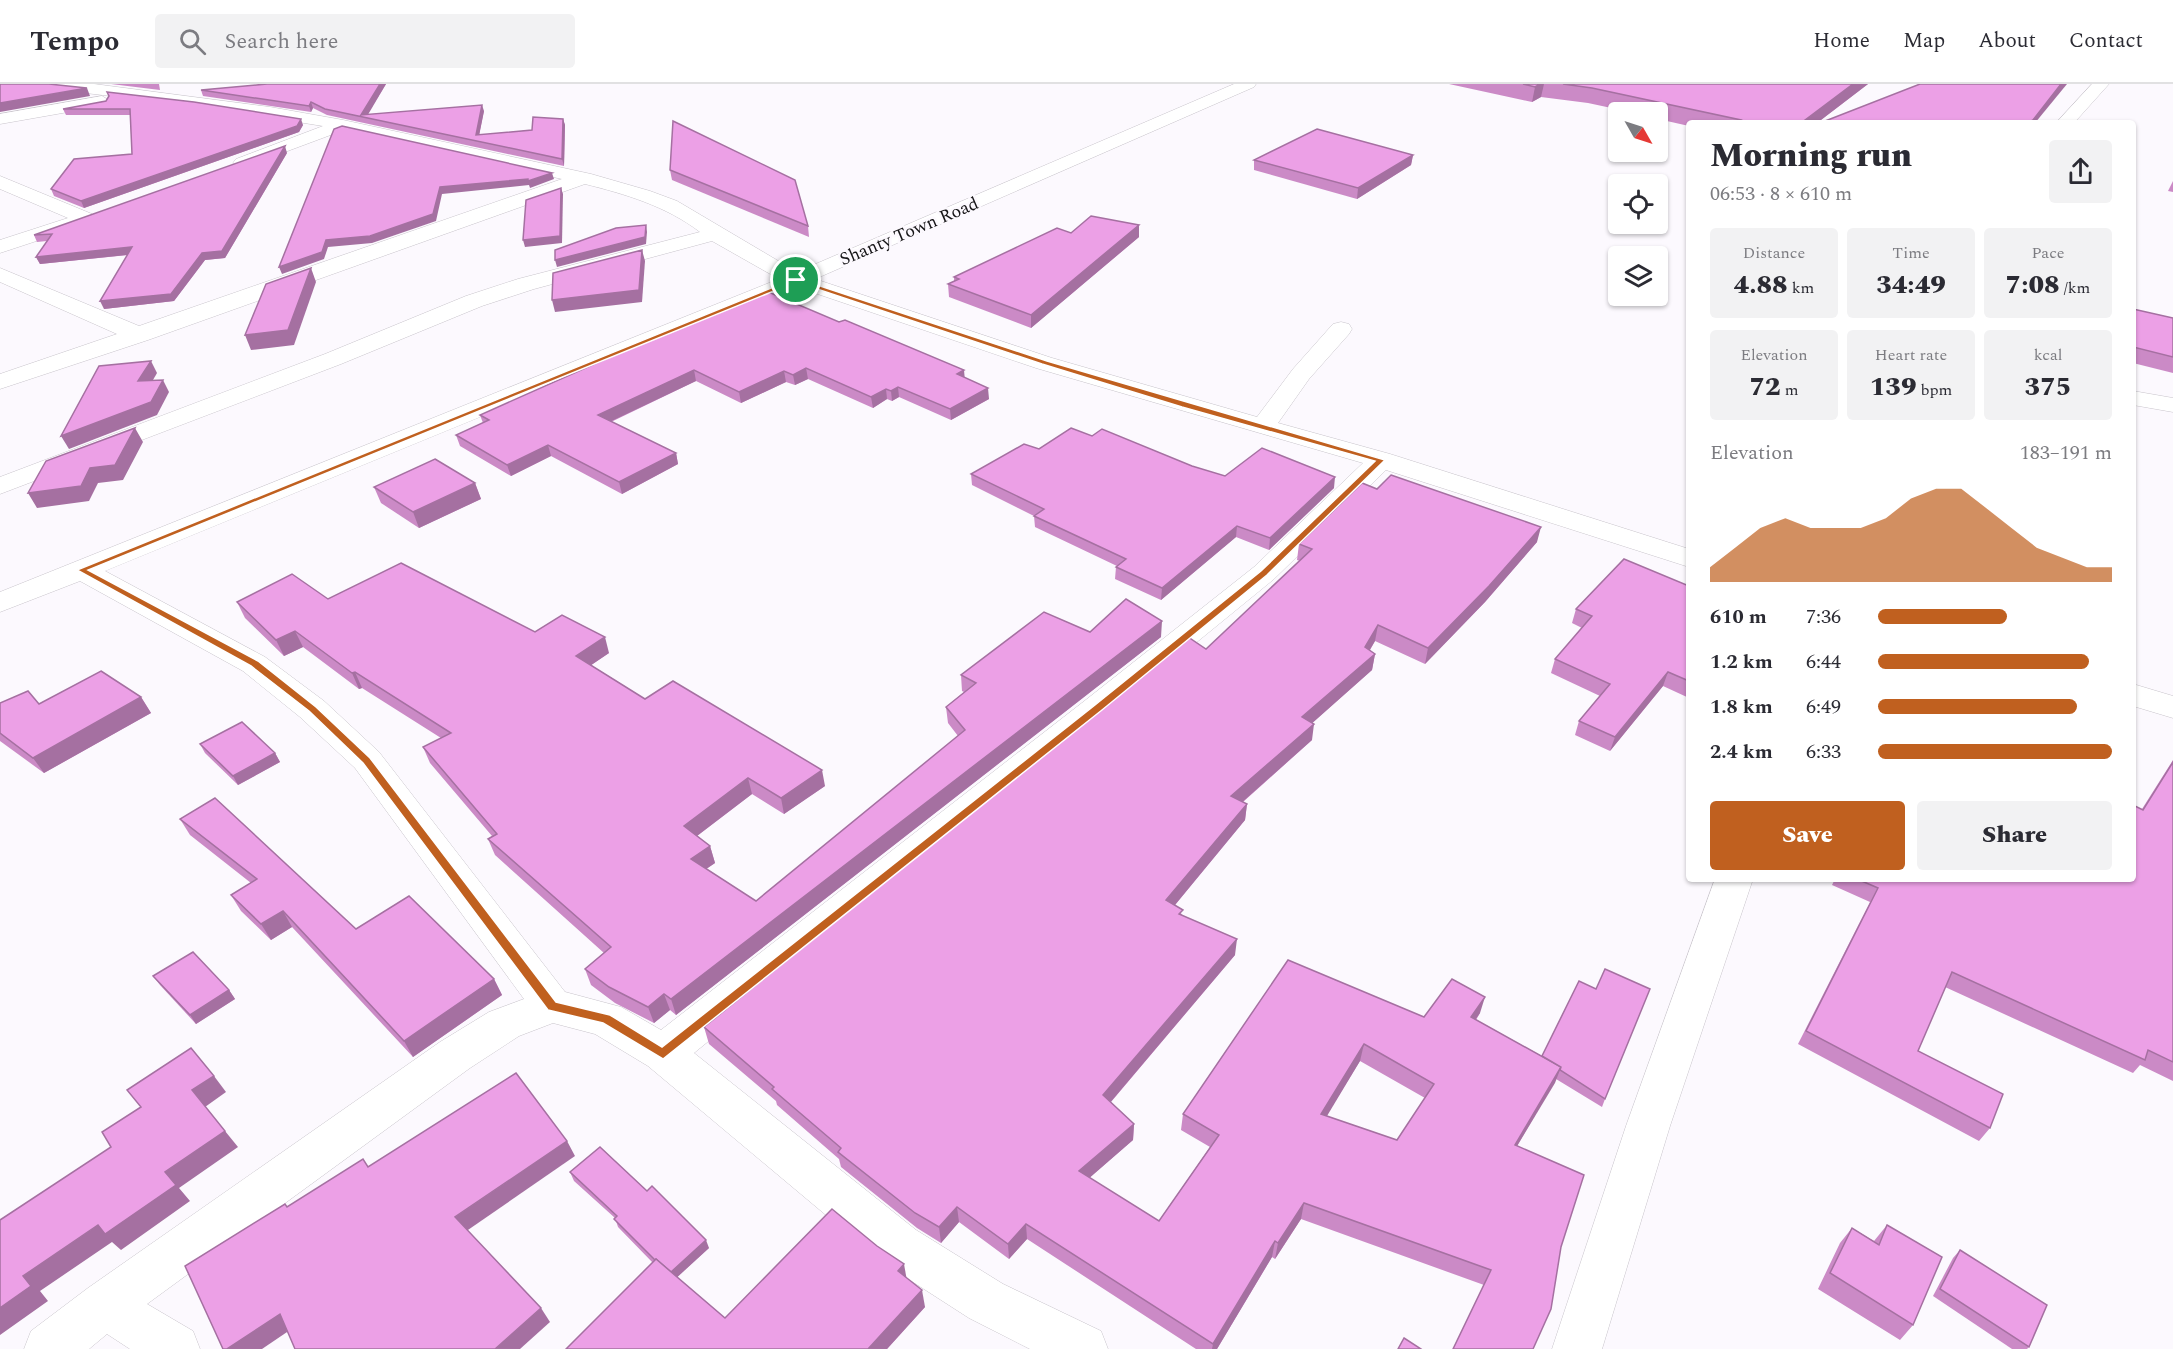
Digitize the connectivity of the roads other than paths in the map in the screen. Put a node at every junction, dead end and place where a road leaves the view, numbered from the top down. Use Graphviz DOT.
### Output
graph roads {
  1 [pos="51,84"];
  2 [pos="1248,84"];
  3 [pos="2101,84"];
  4 [pos="143,94"];
  5 [pos="0,119"];
  6 [pos="2068,120"];
  7 [pos="343,125"];
  8 [pos="229,168"];
  9 [pos="581,179"];
  10 [pos="0,182"];
  11 [pos="108,211"];
  12 [pos="85,218"];
  13 [pos="715,234"];
  14 [pos="0,248"];
  15 [pos="0,274"];
  16 [pos="796,280"];
  17 [pos="1341,329"];
  18 [pos="140,334"];
  19 [pos="0,382"];
  20 [pos="2136,399"];
  21 [pos="2173,405"];
  22 [pos="1263,427"];
  23 [pos="1381,460"];
  24 [pos="0,486"];
  25 [pos="1686,557"];
  26 [pos="81,570"];
  27 [pos="0,603"];
  28 [pos="2136,696"];
  29 [pos="2173,707"];
  30 [pos="1733,882"];
  31 [pos="552,1006"];
  32 [pos="663,1053"];
  33 [pos="105,1305"];
  34 [pos="49,1349"];
  35 [pos="175,1349"];
  36 [pos="1083,1349"];
  37 [pos="1577,1349"];
  1 -- 4 [label="street"];
  2 -- 16 [label="street, Shanty Town Road"];
  3 -- 6 [label="street"];
  4 -- 5 [label="street"];
  4 -- 7 [label="street"];
  7 -- 8 [label="street"];
  7 -- 9 [label="street"];
  9 -- 13 [label="street"];
  9 -- 18 [label="street"];
  10 -- 12 [label="street"];
  11 -- 12 [label="street"];
  12 -- 14 [label="street"];
  13 -- 16 [label="street"];
  13 -- 24 [label="street"];
  15 -- 18 [label="street"];
  16 -- 22 [label="street"];
  16 -- 26 [label="street, Shanty Town Road"];
  17 -- 22 [label="street"];
  18 -- 19 [label="street"];
  20 -- 21 [label="street"];
  22 -- 23 [label="street"];
  23 -- 25 [label="street"];
  23 -- 32 [label="street"];
  26 -- 27 [label="street, Shanty Town Road"];
  26 -- 31 [label="street"];
  28 -- 29 [label="street"];
  30 -- 37 [label="street"];
  31 -- 32 [label="street"];
  31 -- 33 [label="street"];
  32 -- 36 [label="street"];
  33 -- 34 [label="street"];
  33 -- 35 [label="street"];
}
